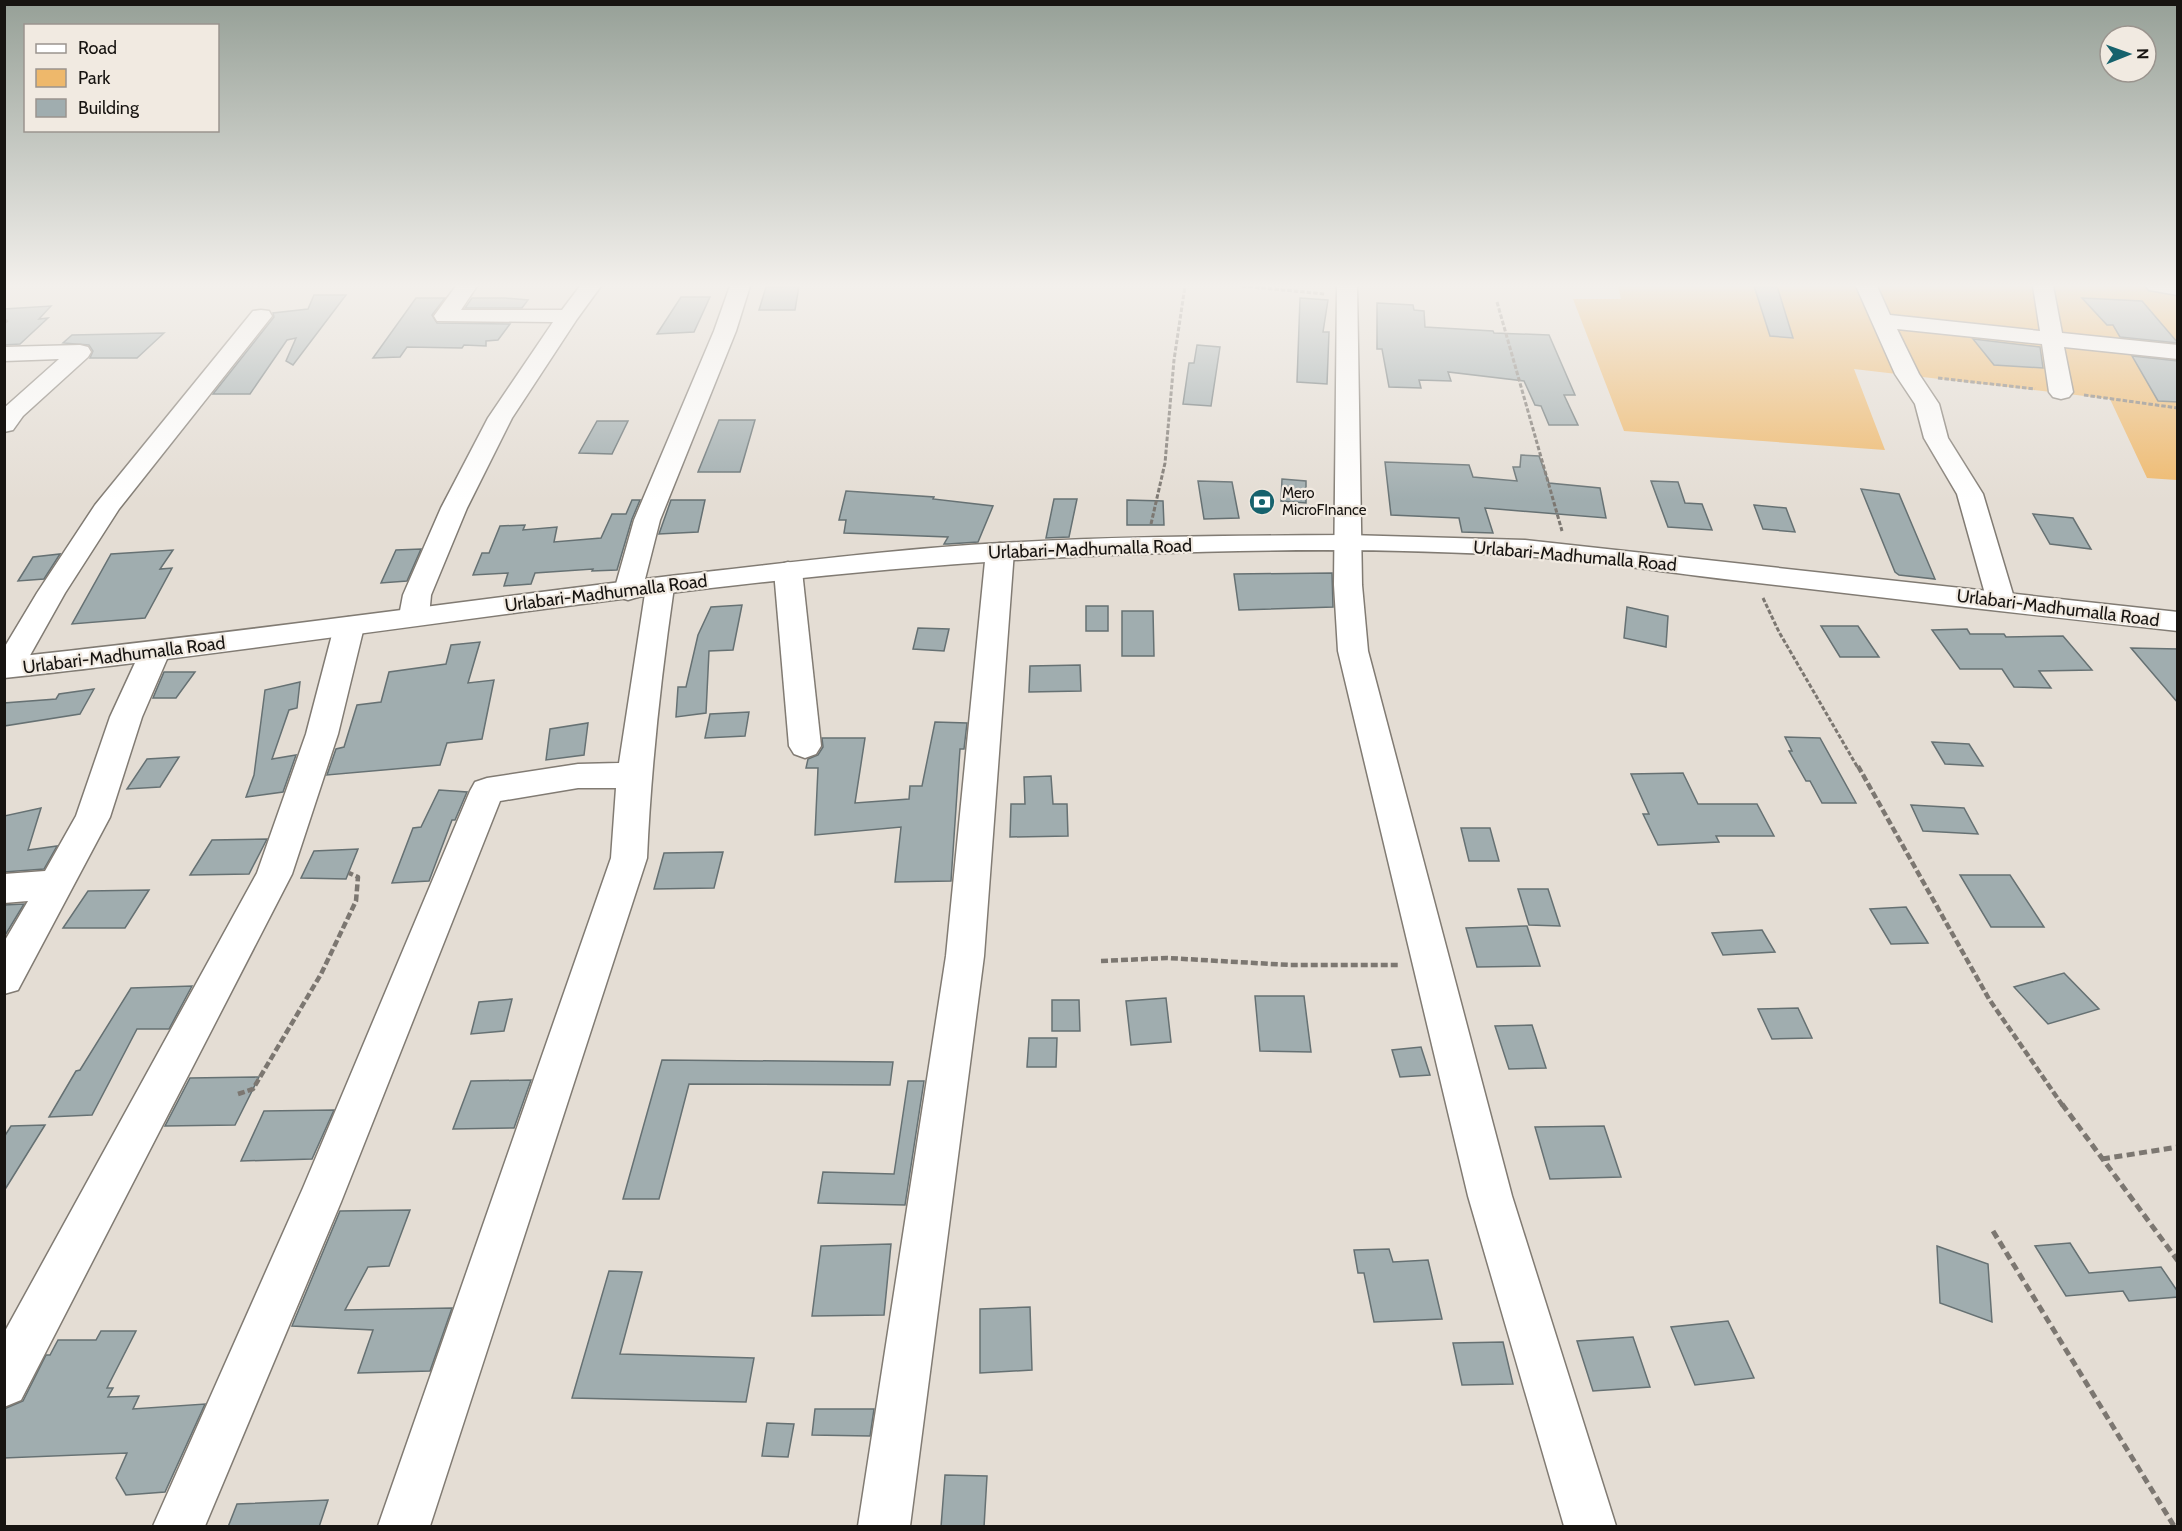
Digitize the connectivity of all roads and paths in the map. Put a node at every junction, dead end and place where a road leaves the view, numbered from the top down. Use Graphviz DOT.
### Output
graph roads {
  1 [pos="74,357"];
  2 [pos="227,357"];
  3 [pos="540,357"];
  4 [pos="714,357"];
  5 [pos="1174,357"];
  6 [pos="1347,357"];
  7 [pos="1513,357"];
  8 [pos="1900,357"];
  9 [pos="2055,357"];
  10 [pos="2061,392"];
  11 [pos="4,425"];
  12 [pos="1348,543"];
  13 [pos="1144,544"];
  14 [pos="1000,551"];
  15 [pos="1573,553"];
  16 [pos="788,571"];
  17 [pos="1751,573"];
  18 [pos="660,587"];
  19 [pos="628,591"];
  20 [pos="2001,600"];
  21 [pos="414,616"];
  22 [pos="2178,622"];
  23 [pos="349,627"];
  24 [pos="155,652"];
  25 [pos="6,668"];
  26 [pos="805,746"];
  27 [pos="634,775"];
  28 [pos="349,873"];
  29 [pos="57,884"];
  30 [pos="4,889"];
  31 [pos="1101,961"];
  32 [pos="1432,965"];
  33 [pos="4,978"];
  34 [pos="238,1094"];
  35 [pos="2178,1147"];
  36 [pos="2102,1159"];
  37 [pos="1993,1231"];
  38 [pos="2178,1261"];
  39 [pos="18,1335"];
  40 [pos="4,1383"];
  41 [pos="179,1527"];
  42 [pos="404,1527"];
  43 [pos="884,1527"];
  44 [pos="1590,1527"];
  45 [pos="2174,1527"];
  1 -- 11 [label="street"];
  2 -- 25 [label="street"];
  3 -- 21 [label="street"];
  4 -- 19 [label="street"];
  5 -- 13 [label="path"];
  6 -- 12 [label="street"];
  7 -- 15 [label="path"];
  8 -- 20 [label="street"];
  9 -- 10 [label="street"];
  12 -- 13 [label="street, Urlabari-Madhumalla Road"];
  12 -- 15 [label="street, Urlabari-Madhumalla Road"];
  12 -- 32 [label="street"];
  13 -- 14 [label="street, Urlabari-Madhumalla Road"];
  14 -- 16 [label="street, Urlabari-Madhumalla Road"];
  14 -- 43 [label="street"];
  15 -- 17 [label="street, Urlabari-Madhumalla Road"];
  16 -- 18 [label="street, Urlabari-Madhumalla Road"];
  16 -- 26 [label="street"];
  17 -- 20 [label="street, Urlabari-Madhumalla Road"];
  17 -- 36 [label="path"];
  18 -- 19 [label="street, Urlabari-Madhumalla Road"];
  18 -- 27 [label="street"];
  19 -- 21 [label="street, Urlabari-Madhumalla Road"];
  20 -- 22 [label="street, Urlabari-Madhumalla Road"];
  21 -- 23 [label="street, Urlabari-Madhumalla Road"];
  23 -- 24 [label="street, Urlabari-Madhumalla Road"];
  23 -- 39 [label="street"];
  24 -- 25 [label="street, Urlabari-Madhumalla Road"];
  24 -- 29 [label="street"];
  27 -- 41 [label="street"];
  27 -- 42 [label="street"];
  28 -- 34 [label="path"];
  29 -- 30 [label="street"];
  29 -- 33 [label="street"];
  31 -- 32 [label="path"];
  32 -- 44 [label="street"];
  35 -- 36 [label="path"];
  36 -- 38 [label="path"];
  37 -- 45 [label="path"];
  39 -- 40 [label="street"];
}
